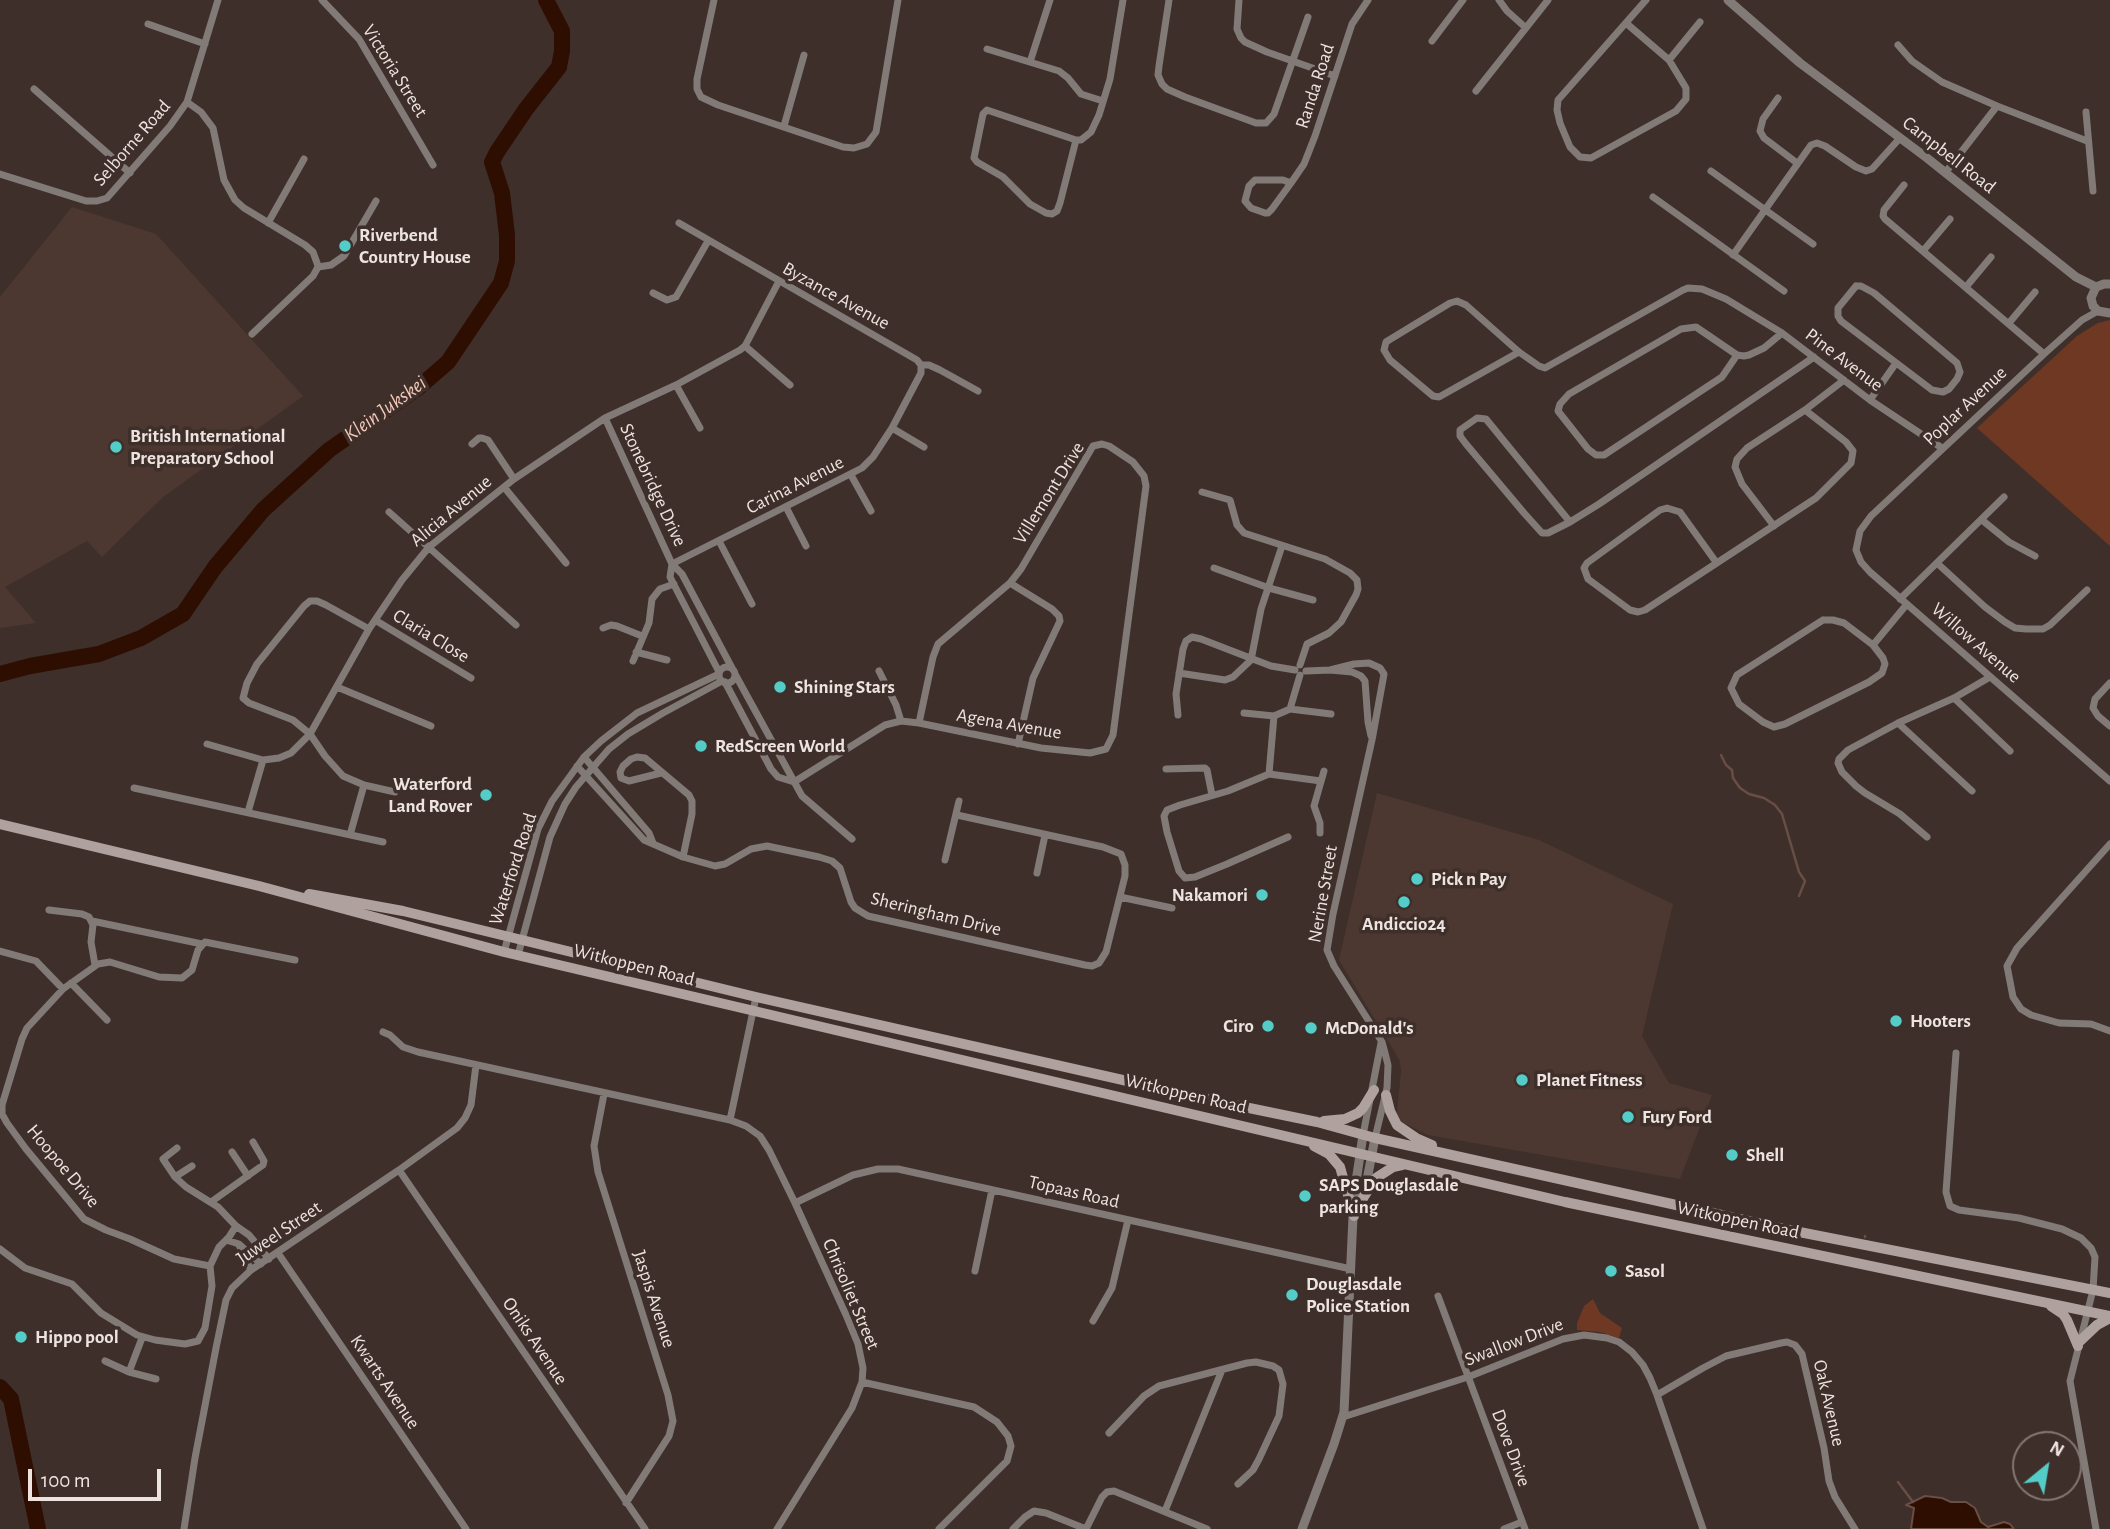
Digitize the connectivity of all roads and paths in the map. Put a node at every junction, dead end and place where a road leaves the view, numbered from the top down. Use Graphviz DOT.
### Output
graph roads {
  1 [pos="219,0"];
  2 [pos="322,0"];
  3 [pos="714,0"];
  4 [pos="898,0"];
  5 [pos="1050,0"];
  6 [pos="1123,0"];
  7 [pos="1169,0"];
  8 [pos="1239,0"];
  9 [pos="1368,0"];
  10 [pos="1463,0"];
  11 [pos="1499,0"];
  12 [pos="1548,0"];
  13 [pos="1646,0"];
  14 [pos="1728,0"];
  15 [pos="1308,17"];
  16 [pos="1626,23"];
  17 [pos="1700,23"];
  18 [pos="148,24"];
  19 [pos="1526,28"];
  20 [pos="1432,41"];
  21 [pos="205,44"];
  22 [pos="1898,45"];
  23 [pos="987,49"];
  24 [pos="804,55"];
  25 [pos="1669,60"];
  26 [pos="1293,61"];
  27 [pos="1030,62"];
  28 [pos="1335,76"];
  29 [pos="34,89"];
  30 [pos="1476,90"];
  31 [pos="1778,98"];
  32 [pos="1103,101"];
  33 [pos="187,102"];
  34 [pos="1997,106"];
  35 [pos="2086,112"];
  36 [pos="784,126"];
  37 [pos="1900,138"];
  38 [pos="1076,140"];
  39 [pos="2087,141"];
  40 [pos="304,159"];
  41 [pos="1797,163"];
  42 [pos="433,165"];
  43 [pos="1711,171"];
  44 [pos="130,173"];
  45 [pos="1945,173"];
  46 [pos="0,174"];
  47 [pos="1291,183"];
  48 [pos="1904,185"];
  49 [pos="2093,191"];
  50 [pos="1653,197"];
  51 [pos="376,201"];
  52 [pos="1765,208"];
  53 [pos="1950,219"];
  54 [pos="268,223"];
  55 [pos="679,223"];
  56 [pos="708,241"];
  57 [pos="1813,243"];
  58 [pos="1923,251"];
  59 [pos="1733,255"];
  60 [pos="1991,257"];
  61 [pos="318,267"];
  62 [pos="779,281"];
  63 [pos="2109,284"];
  64 [pos="1966,286"];
  65 [pos="1784,291"];
  66 [pos="2035,292"];
  67 [pos="653,293"];
  68 [pos="2094,299"];
  69 [pos="2110,313"];
  70 [pos="2009,323"];
  71 [pos="1782,333"];
  72 [pos="252,334"];
  73 [pos="745,346"];
  74 [pos="1519,352"];
  75 [pos="2044,354"];
  76 [pos="1737,355"];
  77 [pos="1814,357"];
  78 [pos="1896,363"];
  79 [pos="921,365"];
  80 [pos="1844,380"];
  81 [pos="676,385"];
  82 [pos="790,385"];
  83 [pos="978,391"];
  84 [pos="1870,400"];
  85 [pos="1805,410"];
  86 [pos="605,418"];
  87 [pos="700,428"];
  88 [pos="892,428"];
  89 [pos="472,444"];
  90 [pos="924,447"];
  91 [pos="1942,448"];
  92 [pos="851,475"];
  93 [pos="514,479"];
  94 [pos="504,487"];
  95 [pos="1202,492"];
  96 [pos="2004,497"];
  97 [pos="786,508"];
  98 [pos="871,511"];
  99 [pos="389,512"];
  100 [pos="1871,516"];
  101 [pos="1982,520"];
  102 [pos="1570,522"];
  103 [pos="1774,526"];
  104 [pos="719,541"];
  105 [pos="806,546"];
  106 [pos="429,547"];
  107 [pos="1282,547"];
  108 [pos="2035,556"];
  109 [pos="1716,562"];
  110 [pos="566,563"];
  111 [pos="1937,563"];
  112 [pos="672,564"];
  113 [pos="1214,569"];
  114 [pos="1010,583"];
  115 [pos="674,584"];
  116 [pos="1269,588"];
  117 [pos="2087,590"];
  118 [pos="1313,600"];
  119 [pos="1903,601"];
  120 [pos="752,604"];
  121 [pos="706,618"];
  122 [pos="375,620"];
  123 [pos="694,624"];
  124 [pos="516,625"];
  125 [pos="603,628"];
  126 [pos="369,629"];
  127 [pos="642,636"];
  128 [pos="1872,645"];
  129 [pos="636,652"];
  130 [pos="667,660"];
  131 [pos="1251,660"];
  132 [pos="633,661"];
  133 [pos="1369,663"];
  134 [pos="1300,670"];
  135 [pos="1330,670"];
  136 [pos="734,671"];
  137 [pos="879,671"];
  138 [pos="1179,673"];
  139 [pos="1362,676"];
  140 [pos="721,677"];
  141 [pos="1990,677"];
  142 [pos="471,678"];
  143 [pos="2110,683"];
  144 [pos="337,687"];
  145 [pos="1954,698"];
  146 [pos="658,702"];
  147 [pos="1290,709"];
  148 [pos="663,713"];
  149 [pos="1244,713"];
  150 [pos="1331,714"];
  151 [pos="1178,715"];
  152 [pos="1273,716"];
  153 [pos="758,717"];
  154 [pos="901,721"];
  155 [pos="919,723"];
  156 [pos="1898,723"];
  157 [pos="746,724"];
  158 [pos="431,726"];
  159 [pos="2110,726"];
  160 [pos="310,734"];
  161 [pos="1372,740"];
  162 [pos="207,744"];
  163 [pos="1018,744"];
  164 [pos="1109,745"];
  165 [pos="2010,751"];
  166 [pos="584,757"];
  167 [pos="263,760"];
  168 [pos="577,766"];
  169 [pos="592,767"];
  170 [pos="1166,769"];
  171 [pos="1324,771"];
  172 [pos="662,773"];
  173 [pos="1269,774"];
  174 [pos="585,775"];
  175 [pos="2110,781"];
  176 [pos="794,782"];
  177 [pos="1321,782"];
  178 [pos="364,785"];
  179 [pos="134,788"];
  180 [pos="395,792"];
  181 [pos="1972,792"];
  182 [pos="1212,795"];
  183 [pos="959,801"];
  184 [pos="248,812"];
  185 [pos="957,815"];
  186 [pos="0,824"];
  187 [pos="1320,833"];
  188 [pos="350,835"];
  189 [pos="1045,835"];
  190 [pos="1289,837"];
  191 [pos="1927,837"];
  192 [pos="852,839"];
  193 [pos="383,842"];
  194 [pos="653,843"];
  195 [pos="2110,844"];
  196 [pos="2107,853"];
  197 [pos="684,857"];
  198 [pos="945,860"];
  199 [pos="1037,873"];
  200 [pos="259,886"];
  201 [pos="1120,897"];
  202 [pos="1172,908"];
  203 [pos="49,910"];
  204 [pos="92,921"];
  205 [pos="507,938"];
  206 [pos="521,941"];
  207 [pos="202,944"];
  208 [pos="0,951"];
  209 [pos="504,951"];
  210 [pos="518,955"];
  211 [pos="295,960"];
  212 [pos="95,965"];
  213 [pos="71,983"];
  214 [pos="63,989"];
  215 [pos="756,997"];
  216 [pos="752,1012"];
  217 [pos="107,1020"];
  218 [pos="2110,1031"];
  219 [pos="383,1032"];
  220 [pos="1382,1042"];
  221 [pos="1956,1053"];
  222 [pos="476,1065"];
  223 [pos="4,1088"];
  224 [pos="1374,1090"];
  225 [pos="604,1094"];
  226 [pos="1386,1095"];
  227 [pos="730,1120"];
  228 [pos="1317,1122"];
  229 [pos="1369,1136"];
  230 [pos="1300,1139"];
  231 [pos="253,1142"];
  232 [pos="177,1148"];
  233 [pos="232,1153"];
  234 [pos="1359,1154"];
  235 [pos="1371,1156"];
  236 [pos="1461,1156"];
  237 [pos="1405,1164"];
  238 [pos="192,1166"];
  239 [pos="400,1170"];
  240 [pos="248,1176"];
  241 [pos="175,1177"];
  242 [pos="992,1190"];
  243 [pos="211,1202"];
  244 [pos="795,1203"];
  245 [pos="1354,1211"];
  246 [pos="1128,1220"];
  247 [pos="236,1226"];
  248 [pos="226,1240"];
  249 [pos="239,1244"];
  250 [pos="0,1249"];
  251 [pos="278,1253"];
  252 [pos="269,1259"];
  253 [pos="261,1264"];
  254 [pos="210,1266"];
  255 [pos="1351,1269"];
  256 [pos="251,1270"];
  257 [pos="975,1271"];
  258 [pos="2093,1290"];
  259 [pos="2110,1293"];
  260 [pos="1438,1296"];
  261 [pos="2040,1301"];
  262 [pos="2087,1312"];
  263 [pos="2110,1317"];
  264 [pos="1093,1321"];
  265 [pos="142,1338"];
  266 [pos="2079,1344"];
  267 [pos="105,1361"];
  268 [pos="1222,1370"];
  269 [pos="129,1372"];
  270 [pos="1468,1377"];
  271 [pos="156,1379"];
  272 [pos="862,1382"];
  273 [pos="1657,1395"];
  274 [pos="1343,1417"];
  275 [pos="1109,1433"];
  276 [pos="1238,1485"];
  277 [pos="626,1503"];
  278 [pos="1165,1511"];
  279 [pos="1523,1526"];
  280 [pos="184,1529"];
  281 [pos="466,1529"];
  282 [pos="645,1529"];
  283 [pos="777,1529"];
  284 [pos="939,1529"];
  285 [pos="1013,1529"];
  286 [pos="1086,1529"];
  287 [pos="1208,1529"];
  288 [pos="1302,1529"];
  289 [pos="1504,1529"];
  290 [pos="1703,1529"];
  291 [pos="1855,1529"];
  292 [pos="2096,1529"];
  1 -- 21 [label="street, Selborne Road"];
  2 -- 42 [label="street, Victoria Street"];
  3 -- 36 [label="street"];
  4 -- 36 [label="street"];
  5 -- 27 [label="street"];
  6 -- 32 [label="street"];
  7 -- 26 [label="street"];
  8 -- 26 [label="street"];
  9 -- 28 [label="street, Randa Road"];
  10 -- 20 [label="street"];
  11 -- 19 [label="street"];
  12 -- 19 [label="street"];
  13 -- 16 [label="street"];
  14 -- 37 [label="street, Campbell Road"];
  15 -- 26 [label="street"];
  16 -- 25 [label="street"];
  16 -- 25 [label="street"];
  17 -- 25 [label="street"];
  18 -- 21 [label="street"];
  19 -- 30 [label="street"];
  21 -- 33 [label="street, Selborne Road"];
  22 -- 34 [label="street"];
  23 -- 27 [label="street"];
  24 -- 36 [label="street"];
  26 -- 28 [label="street"];
  27 -- 32 [label="street"];
  28 -- 47 [label="street, Randa Road"];
  29 -- 44 [label="street"];
  31 -- 41 [label="street"];
  32 -- 38 [label="street"];
  33 -- 44 [label="street, Selborne Road"];
  33 -- 54 [label="street"];
  34 -- 39 [label="street"];
  34 -- 45 [label="street"];
  35 -- 39 [label="street"];
  37 -- 41 [label="street"];
  37 -- 45 [label="street, Campbell Road"];
  38 -- 38 [label="street"];
  39 -- 49 [label="street"];
  40 -- 54 [label="street"];
  41 -- 52 [label="street"];
  43 -- 52 [label="street"];
  44 -- 46 [label="street, Selborne Road"];
  45 -- 68 [label="street, Campbell Road"];
  47 -- 47 [label="street, Randa Road"];
  48 -- 58 [label="street"];
  50 -- 59 [label="street"];
  51 -- 61 [label="street"];
  52 -- 57 [label="street"];
  52 -- 59 [label="street"];
  53 -- 58 [label="street"];
  54 -- 61 [label="street"];
  55 -- 56 [label="street, Byzance Avenue"];
  56 -- 62 [label="street, Byzance Avenue"];
  56 -- 67 [label="street"];
  58 -- 64 [label="street"];
  59 -- 65 [label="street"];
  60 -- 64 [label="street"];
  61 -- 72 [label="street"];
  62 -- 73 [label="street"];
  62 -- 79 [label="street, Byzance Avenue"];
  63 -- 68 [label="street"];
  64 -- 70 [label="street"];
  66 -- 70 [label="street"];
  68 -- 69 [label="street, Campbell Road"];
  68 -- 75 [label="street, Poplar Avenue"];
  70 -- 75 [label="street"];
  71 -- 74 [label="street, Pine Avenue"];
  71 -- 76 [label="street"];
  71 -- 77 [label="street, Pine Avenue"];
  73 -- 81 [label="street, Alicia Avenue"];
  73 -- 82 [label="street"];
  74 -- 74 [label="street"];
  75 -- 91 [label="street, Poplar Avenue"];
  76 -- 76 [label="street"];
  77 -- 80 [label="street, Pine Avenue"];
  77 -- 102 [label="street"];
  78 -- 78 [label="street"];
  78 -- 84 [label="street"];
  79 -- 83 [label="street, Byzance Avenue"];
  79 -- 88 [label="street, Carina Avenue"];
  80 -- 84 [label="street, Pine Avenue"];
  80 -- 85 [label="street"];
  81 -- 86 [label="street, Alicia Avenue"];
  81 -- 87 [label="street"];
  84 -- 91 [label="street, Pine Avenue"];
  85 -- 103 [label="street"];
  85 -- 103 [label="street"];
  86 -- 93 [label="street, Alicia Avenue"];
  86 -- 112 [label="street, Stonebridge Drive"];
  88 -- 90 [label="street"];
  88 -- 92 [label="street, Carina Avenue"];
  89 -- 93 [label="street"];
  91 -- 100 [label="street, Poplar Avenue"];
  92 -- 97 [label="street, Carina Avenue"];
  92 -- 98 [label="street"];
  93 -- 94 [label="street, Alicia Avenue"];
  94 -- 106 [label="street, Alicia Avenue"];
  94 -- 110 [label="street"];
  95 -- 107 [label="street"];
  96 -- 101 [label="street"];
  97 -- 104 [label="street, Carina Avenue"];
  97 -- 105 [label="street"];
  99 -- 106 [label="street"];
  100 -- 119 [label="street, Willow Avenue"];
  101 -- 108 [label="street"];
  101 -- 111 [label="street"];
  102 -- 102 [label="street"];
  103 -- 109 [label="street"];
  104 -- 112 [label="street, Carina Avenue"];
  104 -- 120 [label="street"];
  106 -- 122 [label="street, Alicia Avenue"];
  106 -- 124 [label="street"];
  107 -- 116 [label="street"];
  107 -- 134 [label="street"];
  109 -- 109 [label="street"];
  111 -- 117 [label="street"];
  111 -- 119 [label="street"];
  112 -- 115 [label="street, Stonebridge Drive"];
  112 -- 121 [label="street, Stonebridge Drive"];
  113 -- 116 [label="street"];
  114 -- 155 [label="street, Villemont Drive"];
  114 -- 163 [label="street"];
  114 -- 164 [label="street, Villemont Drive"];
  115 -- 123 [label="street, Stonebridge Drive"];
  115 -- 127 [label="street"];
  116 -- 118 [label="street"];
  116 -- 131 [label="street"];
  119 -- 128 [label="street"];
  119 -- 141 [label="street, Willow Avenue"];
  121 -- 123 [label="street"];
  121 -- 136 [label="street, Stonebridge Drive"];
  122 -- 126 [label="street, Alicia Avenue"];
  122 -- 142 [label="street, Claria Close"];
  123 -- 140 [label="street, Stonebridge Drive"];
  125 -- 127 [label="street"];
  126 -- 144 [label="street, Alicia Avenue"];
  126 -- 160 [label="street"];
  127 -- 129 [label="street"];
  128 -- 128 [label="street"];
  129 -- 130 [label="street"];
  129 -- 132 [label="street"];
  131 -- 134 [label="street"];
  131 -- 138 [label="street"];
  131 -- 138 [label="street"];
  133 -- 135 [label="street"];
  133 -- 139 [label="street"];
  133 -- 161 [label="street, Nerine Street"];
  134 -- 135 [label="street"];
  134 -- 147 [label="street"];
  135 -- 139 [label="street"];
  136 -- 140 [label="street"];
  136 -- 140 [label="street"];
  136 -- 153 [label="street, Stonebridge Drive"];
  137 -- 154 [label="street"];
  138 -- 151 [label="street"];
  139 -- 161 [label="street, Nerine Street"];
  140 -- 146 [label="street, Waterford Road"];
  140 -- 148 [label="street, Waterford Road"];
  140 -- 157 [label="street, Stonebridge Drive"];
  141 -- 145 [label="street"];
  141 -- 175 [label="street, Willow Avenue"];
  143 -- 159 [label="street"];
  144 -- 158 [label="street"];
  144 -- 160 [label="street, Alicia Avenue"];
  145 -- 156 [label="street"];
  145 -- 165 [label="street"];
  146 -- 148 [label="street"];
  146 -- 166 [label="street, Waterford Road"];
  147 -- 150 [label="street"];
  147 -- 152 [label="street"];
  148 -- 169 [label="street, Waterford Road"];
  149 -- 152 [label="street"];
  152 -- 173 [label="street"];
  153 -- 157 [label="street"];
  153 -- 176 [label="street, Stonebridge Drive"];
  154 -- 155 [label="street, Agena Avenue"];
  154 -- 176 [label="street, Agena Avenue"];
  155 -- 163 [label="street, Agena Avenue"];
  156 -- 181 [label="street"];
  156 -- 191 [label="street"];
  157 -- 176 [label="street, Stonebridge Drive"];
  160 -- 167 [label="street"];
  160 -- 178 [label="street"];
  161 -- 220 [label="street, Nerine Street"];
  162 -- 167 [label="street"];
  163 -- 164 [label="street, Agena Avenue"];
  166 -- 168 [label="street, Waterford Road"];
  166 -- 169 [label="street"];
  167 -- 184 [label="street"];
  168 -- 174 [label="street, Sheringham Drive"];
  168 -- 205 [label="street, Waterford Road"];
  169 -- 174 [label="street, Waterford Road"];
  169 -- 194 [label="street"];
  170 -- 182 [label="street"];
  171 -- 177 [label="street"];
  172 -- 172 [label="street"];
  172 -- 197 [label="street"];
  173 -- 177 [label="street"];
  173 -- 182 [label="street"];
  174 -- 194 [label="street, Sheringham Drive"];
  174 -- 206 [label="street, Waterford Road"];
  176 -- 192 [label="street, Stonebridge Drive"];
  177 -- 187 [label="street"];
  178 -- 180 [label="street"];
  178 -- 188 [label="street"];
  179 -- 184 [label="street"];
  182 -- 190 [label="street"];
  183 -- 185 [label="street"];
  184 -- 188 [label="street"];
  185 -- 189 [label="street, Sheringham Drive"];
  185 -- 198 [label="street"];
  186 -- 200 [label="main road, Witkoppen Road"];
  188 -- 193 [label="street"];
  189 -- 199 [label="street"];
  189 -- 201 [label="street, Sheringham Drive"];
  194 -- 197 [label="street, Sheringham Drive"];
  195 -- 196 [label="street"];
  196 -- 218 [label="street"];
  197 -- 201 [label="street, Sheringham Drive"];
  200 -- 205 [label="main road, Witkoppen Road"];
  200 -- 209 [label="main road, Witkoppen Road"];
  201 -- 202 [label="street"];
  203 -- 204 [label="street"];
  204 -- 207 [label="street"];
  204 -- 212 [label="street"];
  205 -- 206 [label="main road, Witkoppen Road"];
  205 -- 209 [label="street, Waterford Road"];
  206 -- 210 [label="street, Waterford Road"];
  206 -- 215 [label="main road, Witkoppen Road"];
  207 -- 211 [label="street"];
  207 -- 212 [label="street"];
  208 -- 214 [label="street"];
  209 -- 210 [label="main road, Witkoppen Road"];
  210 -- 216 [label="main road, Witkoppen Road"];
  212 -- 213 [label="street, Hoopoe Drive"];
  213 -- 214 [label="street, Hoopoe Drive"];
  213 -- 217 [label="street"];
  214 -- 223 [label="street, Hoopoe Drive"];
  215 -- 216 [label="street"];
  215 -- 228 [label="main road, Witkoppen Road"];
  216 -- 227 [label="street"];
  216 -- 230 [label="main road, Witkoppen Road"];
  219 -- 222 [label="street, Chrisoliet Street"];
  220 -- 224 [label="street"];
  220 -- 226 [label="street, Nerine Street"];
  221 -- 258 [label="street"];
  222 -- 225 [label="street, Chrisoliet Street"];
  222 -- 239 [label="street, Juweel Street"];
  223 -- 254 [label="street, Hoopoe Drive"];
  224 -- 228 [label="main road"];
  224 -- 229 [label="street"];
  225 -- 227 [label="street, Chrisoliet Street"];
  225 -- 277 [label="street, Jaspis Avenue"];
  226 -- 229 [label="street, Nerine Street"];
  226 -- 236 [label="main road"];
  227 -- 244 [label="street, Chrisoliet Street"];
  228 -- 229 [label="main road, Witkoppen Road"];
  229 -- 234 [label="street"];
  229 -- 235 [label="street"];
  229 -- 236 [label="main road, Witkoppen Road"];
  230 -- 234 [label="main road, Witkoppen Road"];
  230 -- 245 [label="main road"];
  231 -- 240 [label="street"];
  232 -- 241 [label="street"];
  233 -- 240 [label="street"];
  234 -- 235 [label="main road, Witkoppen Road"];
  234 -- 245 [label="street"];
  235 -- 237 [label="main road, Witkoppen Road"];
  235 -- 245 [label="street"];
  236 -- 258 [label="main road, Witkoppen Road"];
  237 -- 245 [label="main road"];
  237 -- 261 [label="main road, Witkoppen Road"];
  238 -- 241 [label="street"];
  239 -- 251 [label="street, Juweel Street"];
  239 -- 277 [label="street, Oniks Avenue"];
  240 -- 243 [label="street"];
  241 -- 243 [label="street"];
  242 -- 244 [label="street, Topaas Road"];
  242 -- 246 [label="street, Topaas Road"];
  242 -- 257 [label="street"];
  243 -- 247 [label="street"];
  244 -- 272 [label="street, Chrisoliet Street"];
  245 -- 255 [label="street"];
  246 -- 255 [label="street, Topaas Road"];
  246 -- 264 [label="street"];
  247 -- 248 [label="street"];
  247 -- 252 [label="street"];
  248 -- 249 [label="street"];
  248 -- 254 [label="street"];
  249 -- 253 [label="street"];
  249 -- 256 [label="street"];
  250 -- 265 [label="street"];
  251 -- 252 [label="street, Juweel Street"];
  251 -- 281 [label="street, Kwarts Avenue"];
  252 -- 253 [label="street, Juweel Street"];
  253 -- 256 [label="street, Juweel Street"];
  254 -- 265 [label="street"];
  255 -- 274 [label="street"];
  256 -- 280 [label="street, Juweel Street"];
  258 -- 259 [label="main road, Witkoppen Road"];
  258 -- 262 [label="street"];
  260 -- 270 [label="street, Dove Drive"];
  261 -- 262 [label="main road, Witkoppen Road"];
  261 -- 266 [label="main road"];
  262 -- 263 [label="main road, Witkoppen Road"];
  262 -- 266 [label="street"];
  263 -- 266 [label="main road"];
  265 -- 269 [label="street"];
  266 -- 292 [label="street"];
  267 -- 269 [label="street"];
  268 -- 275 [label="street"];
  268 -- 276 [label="street"];
  268 -- 278 [label="street"];
  269 -- 271 [label="street"];
  270 -- 273 [label="street, Swallow Drive"];
  270 -- 274 [label="street, Swallow Drive"];
  270 -- 279 [label="street, Dove Drive"];
  272 -- 283 [label="street, Chrisoliet Street"];
  272 -- 284 [label="street"];
  273 -- 290 [label="street, Swallow Drive"];
  273 -- 291 [label="street, Oak Avenue"];
  274 -- 288 [label="street"];
  277 -- 282 [label="street, Oniks Avenue"];
  278 -- 286 [label="street"];
  278 -- 287 [label="street"];
  279 -- 289 [label="street"];
  285 -- 286 [label="street"];
}
